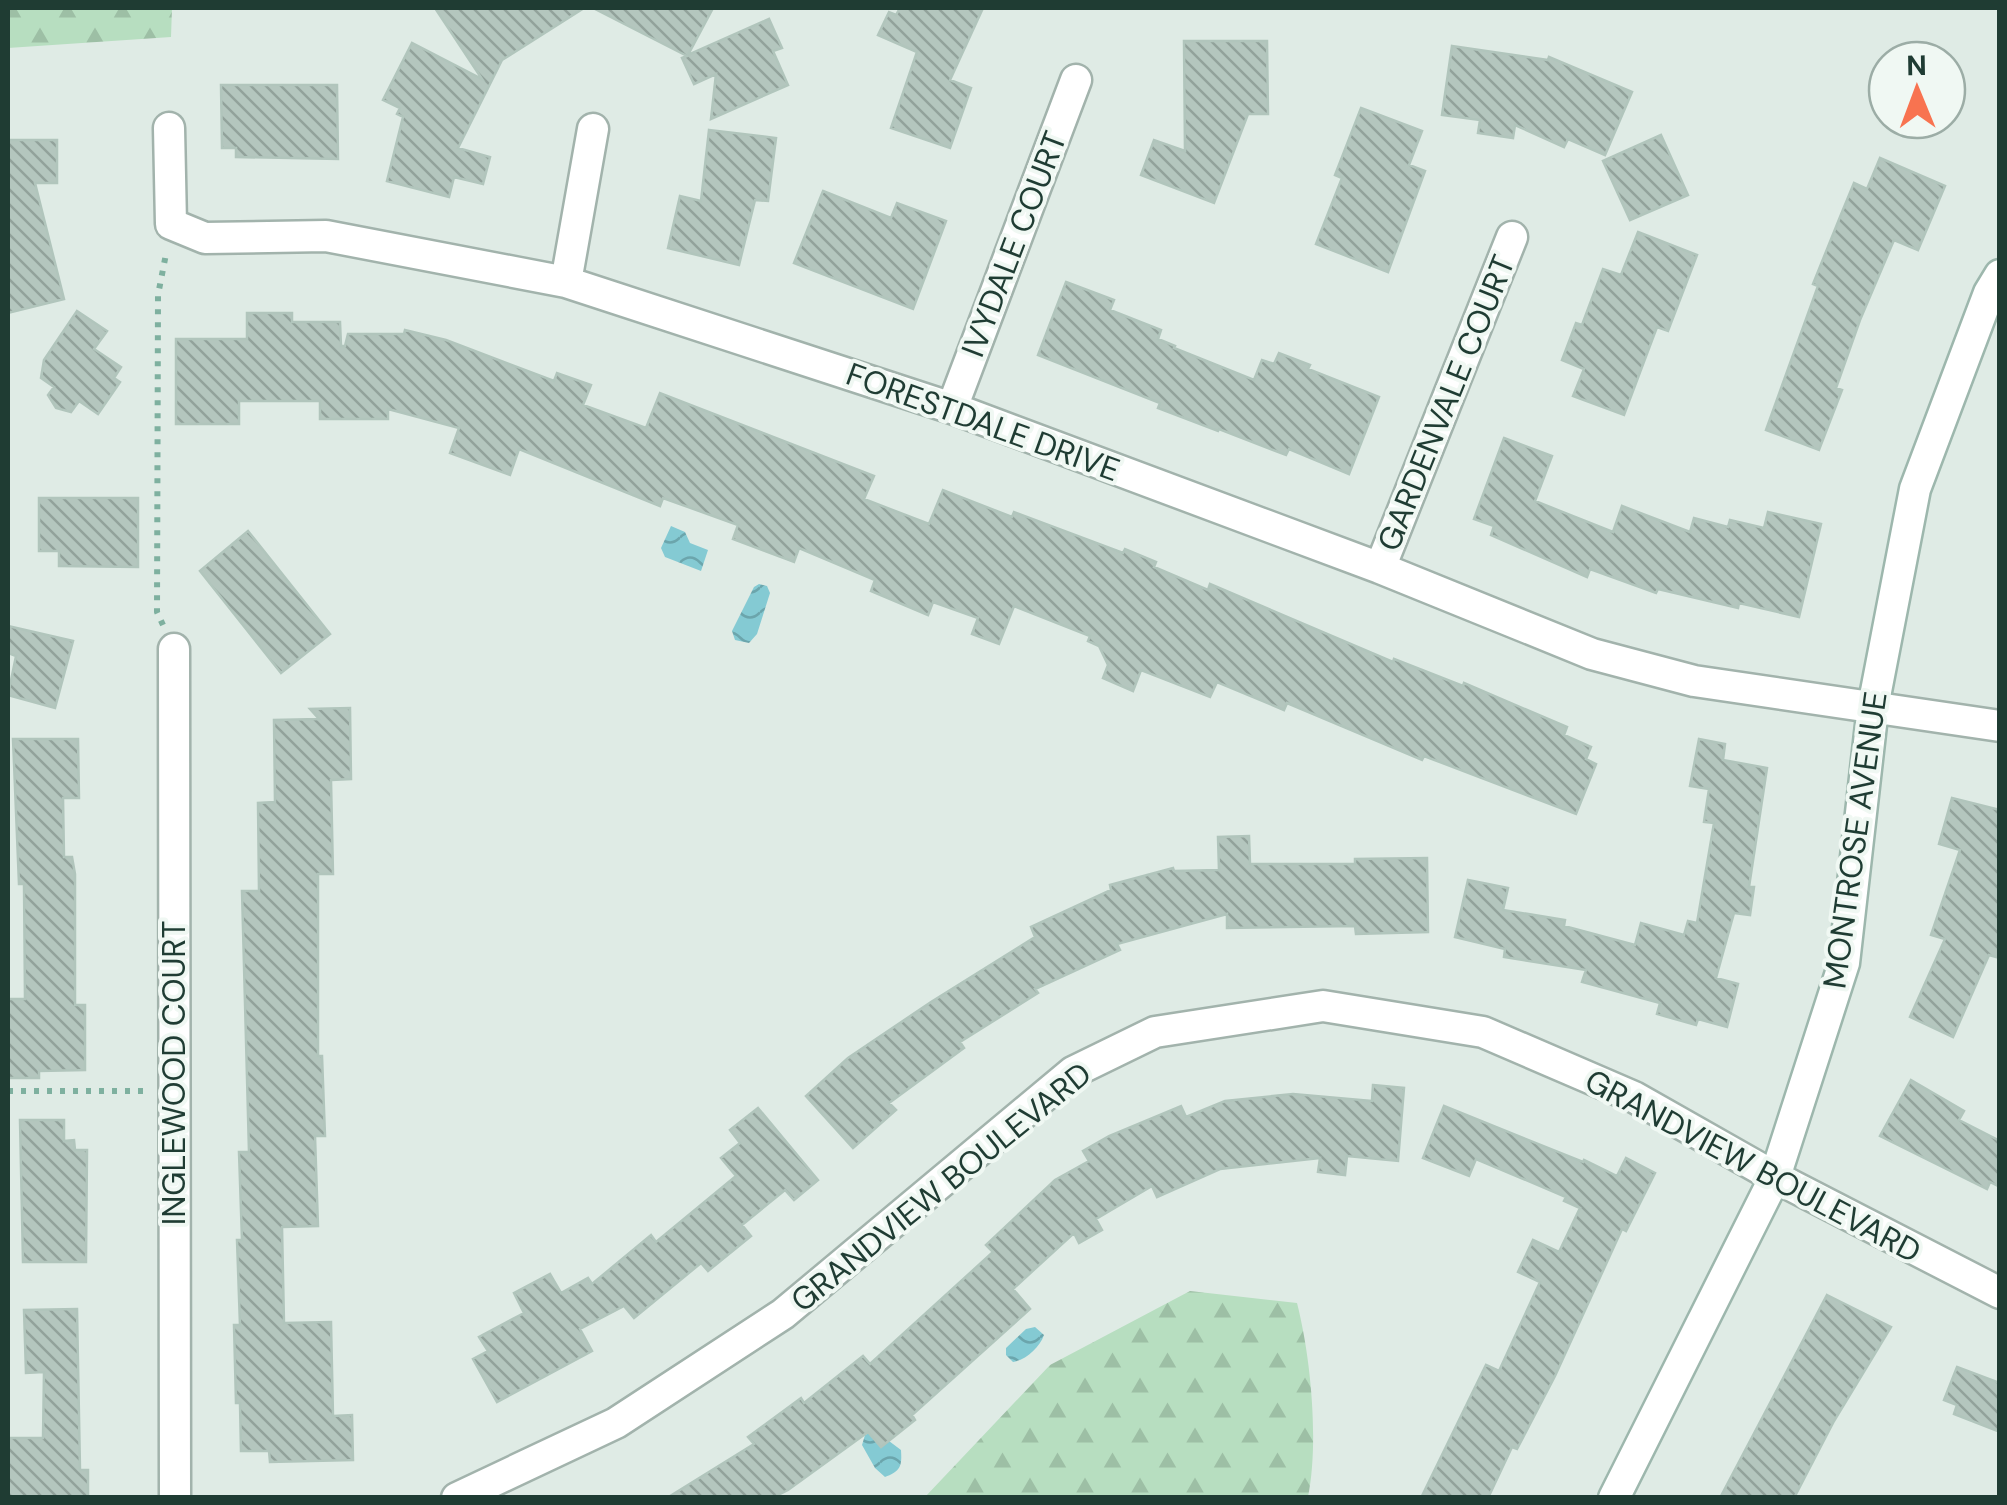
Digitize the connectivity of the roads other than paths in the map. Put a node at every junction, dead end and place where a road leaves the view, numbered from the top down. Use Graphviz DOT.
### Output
graph roads {
  1 [pos="1076,80"];
  2 [pos="169,128"];
  3 [pos="594,128"];
  4 [pos="1512,238"];
  5 [pos="2000,275"];
  6 [pos="566,282"];
  7 [pos="952,408"];
  8 [pos="1380,568"];
  9 [pos="174,649"];
  10 [pos="1873,707"];
  11 [pos="2000,726"];
  12 [pos="1775,1176"];
  13 [pos="2000,1293"];
  14 [pos="174,1498"];
  15 [pos="458,1498"];
  16 [pos="1614,1498"];
  1 -- 7 [label="street, IVYDALE COURT"];
  2 -- 6 [label="street, FORESTDALE DRIVE"];
  3 -- 6 [label="street"];
  4 -- 8 [label="street, GARDENVALE COURT"];
  5 -- 10 [label="street, MONTROSE AVENUE"];
  6 -- 7 [label="street, FORESTDALE DRIVE"];
  7 -- 8 [label="street, FORESTDALE DRIVE"];
  8 -- 10 [label="street, FORESTDALE DRIVE"];
  9 -- 14 [label="street, INGLEWOOD COURT"];
  10 -- 11 [label="street, FORESTDALE DRIVE"];
  10 -- 12 [label="street, MONTROSE AVENUE"];
  12 -- 13 [label="street, GRANDVIEW BOULEVARD"];
  12 -- 15 [label="street, GRANDVIEW BOULEVARD"];
  12 -- 16 [label="street, MONTROSE AVENUE"];
}
